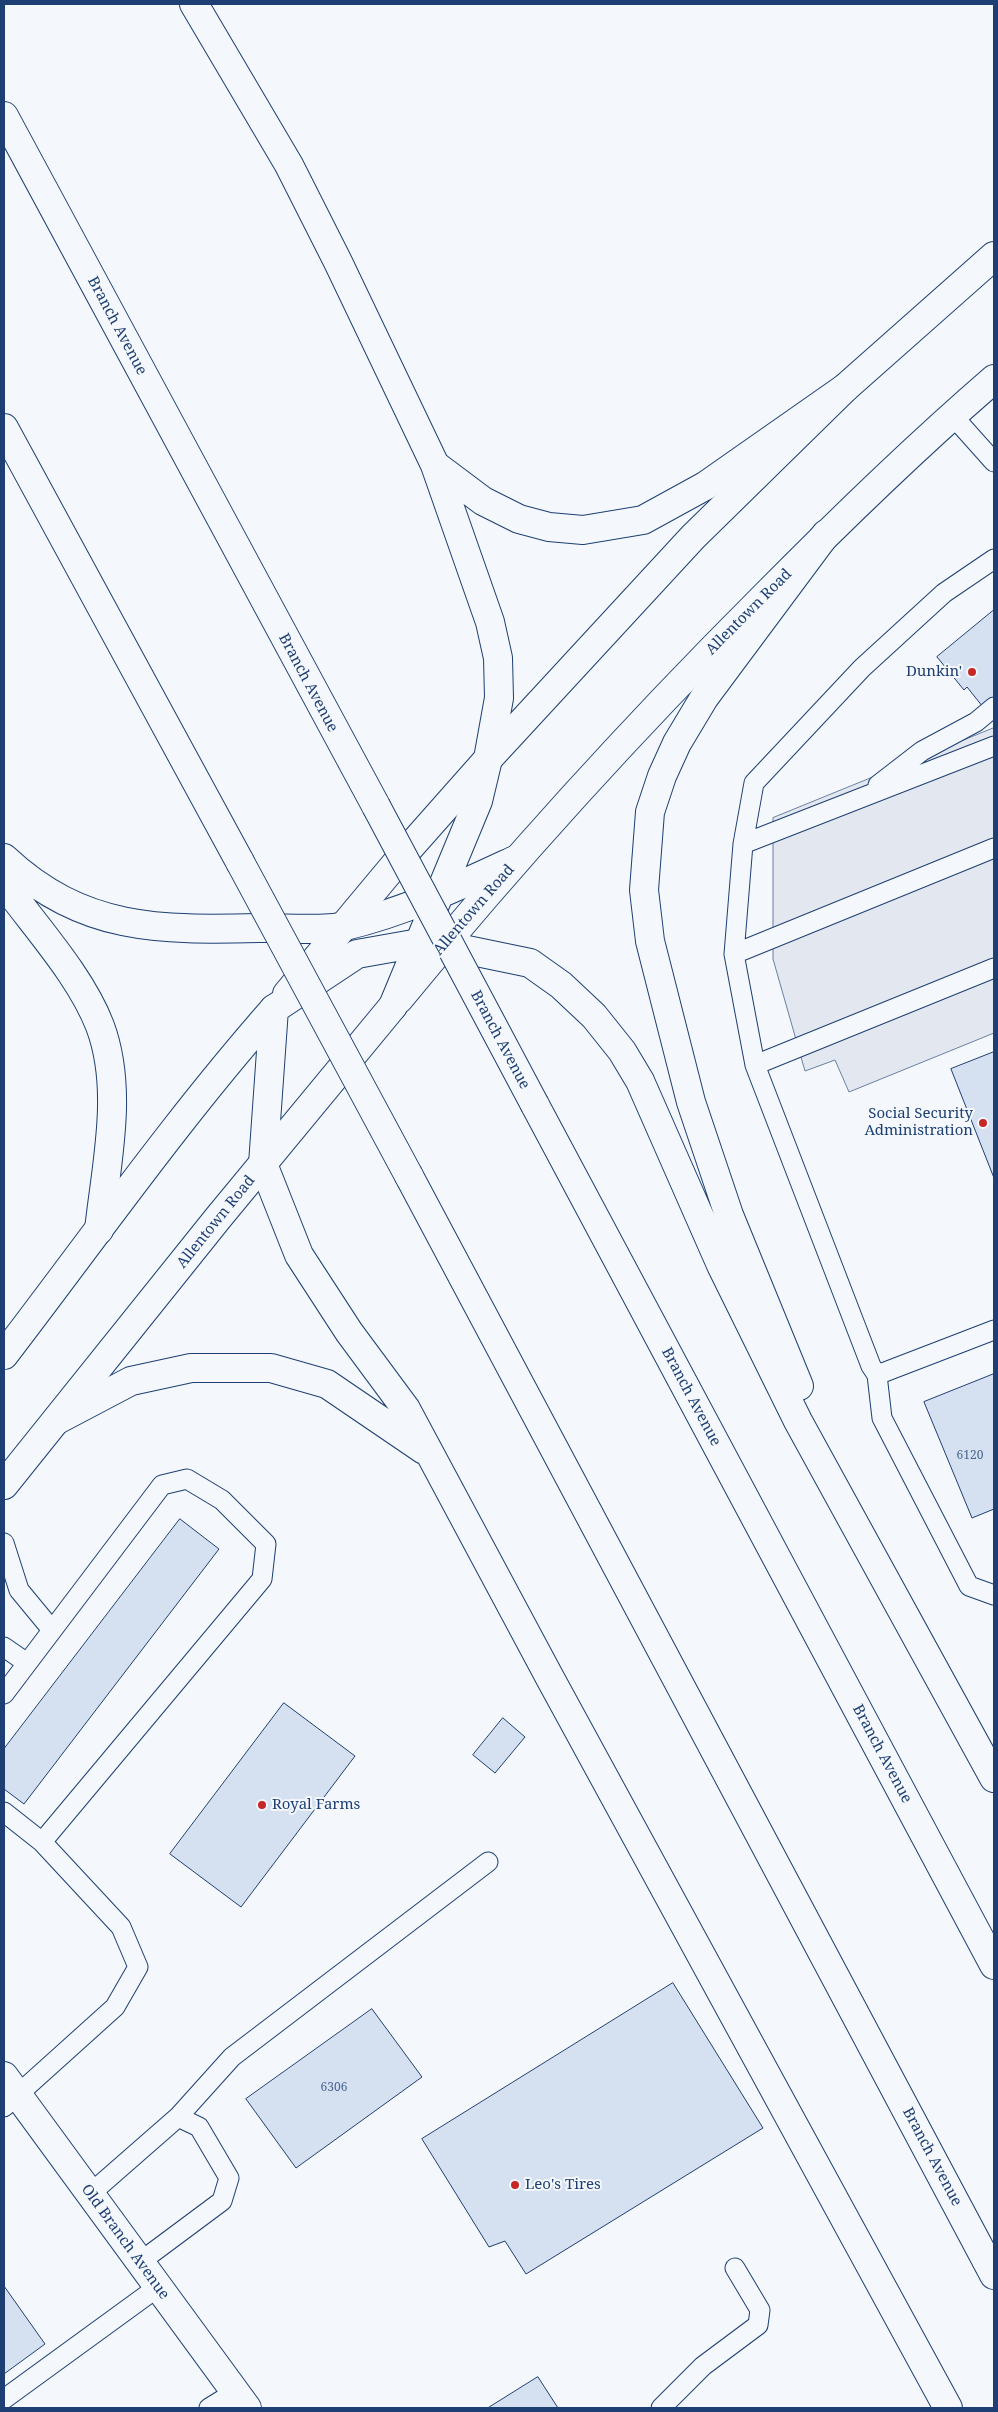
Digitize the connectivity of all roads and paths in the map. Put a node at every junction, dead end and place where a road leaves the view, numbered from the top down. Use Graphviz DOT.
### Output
graph roads {
  1 [pos="194,4"];
  2 [pos="4,116"];
  3 [pos="994,256"];
  4 [pos="994,379"];
  5 [pos="845,388"];
  6 [pos="952,415"];
  7 [pos="4,428"];
  8 [pos="994,462"];
  9 [pos="435,465"];
  10 [pos="826,534"];
  11 [pos="994,559"];
  12 [pos="994,707"];
  13 [pos="994,746"];
  14 [pos="488,759"];
  15 [pos="864,797"];
  16 [pos="743,844"];
  17 [pos="994,848"];
  18 [pos="4,858"];
  19 [pos="517,860"];
  20 [pos="4,879"];
  21 [pos="438,896"];
  22 [pos="343,927"];
  23 [pos="431,944"];
  24 [pos="734,954"];
  25 [pos="994,968"];
  26 [pos="274,1010"];
  27 [pos="755,1064"];
  28 [pos="263,1164"];
  29 [pos="99,1230"];
  30 [pos="994,1330"];
  31 [pos="4,1354"];
  32 [pos="876,1375"];
  33 [pos="56,1420"];
  34 [pos="429,1453"];
  35 [pos="4,1485"];
  36 [pos="859,1533"];
  37 [pos="4,1543"];
  38 [pos="994,1595"];
  39 [pos="52,1630"];
  40 [pos="4,1647"];
  41 [pos="28,1662"];
  42 [pos="4,1694"];
  43 [pos="994,1778"];
  44 [pos="4,1812"];
  45 [pos="42,1842"];
  46 [pos="488,1862"];
  47 [pos="994,1965"];
  48 [pos="8,2092"];
  49 [pos="178,2117"];
  50 [pos="90,2194"];
  51 [pos="140,2262"];
  52 [pos="736,2268"];
  53 [pos="994,2275"];
  54 [pos="158,2287"];
  55 [pos="4,2400"];
  56 [pos="241,2400"];
  57 [pos="209,2408"];
  58 [pos="661,2408"];
  59 [pos="948,2408"];
  1 -- 9 [label="main road"];
  2 -- 47 [label="main road, Branch Avenue, bridge"];
  3 -- 5 [label="main road"];
  4 -- 6 [label="main road, Allentown Road"];
  5 -- 9 [label="main road"];
  5 -- 14 [label="main road"];
  6 -- 8 [label="lane"];
  6 -- 10 [label="main road, Allentown Road"];
  7 -- 53 [label="main road, Branch Avenue, bridge"];
  9 -- 14 [label="main road"];
  10 -- 19 [label="main road, Allentown Road"];
  10 -- 36 [label="main road"];
  11 -- 16 [label="lane"];
  12 -- 15 [label="lane"];
  13 -- 15 [label="lane"];
  14 -- 21 [label="main road"];
  14 -- 22 [label="main road"];
  15 -- 16 [label="lane"];
  16 -- 24 [label="lane"];
  17 -- 24 [label="lane"];
  18 -- 22 [label="main road"];
  19 -- 21 [label="main road"];
  19 -- 23 [label="main road, Allentown Road"];
  20 -- 29 [label="main road"];
  21 -- 22 [label="main road"];
  21 -- 23 [label="main road"];
  22 -- 26 [label="main road"];
  23 -- 26 [label="main road"];
  23 -- 28 [label="main road, Allentown Road"];
  23 -- 36 [label="main road"];
  24 -- 27 [label="lane"];
  25 -- 27 [label="lane"];
  26 -- 28 [label="main road"];
  26 -- 29 [label="main road"];
  27 -- 32 [label="lane"];
  28 -- 33 [label="main road, Allentown Road"];
  28 -- 34 [label="main road"];
  29 -- 31 [label="main road"];
  30 -- 32 [label="lane"];
  32 -- 38 [label="lane"];
  33 -- 34 [label="main road"];
  33 -- 35 [label="main road, Allentown Road"];
  34 -- 59 [label="main road"];
  36 -- 43 [label="main road"];
  37 -- 39 [label="lane"];
  39 -- 41 [label="lane"];
  39 -- 45 [label="lane"];
  40 -- 41 [label="lane"];
  41 -- 42 [label="lane"];
  44 -- 45 [label="lane"];
  45 -- 48 [label="lane"];
  46 -- 49 [label="lane"];
  48 -- 50 [label="main road, Old Branch Avenue"];
  49 -- 50 [label="lane"];
  49 -- 51 [label="lane"];
  50 -- 51 [label="main road, Old Branch Avenue"];
  51 -- 54 [label="main road, Old Branch Avenue"];
  52 -- 58 [label="lane"];
  54 -- 55 [label="lane"];
  54 -- 56 [label="main road, Old Branch Avenue"];
  56 -- 57 [label="lane"];
}
